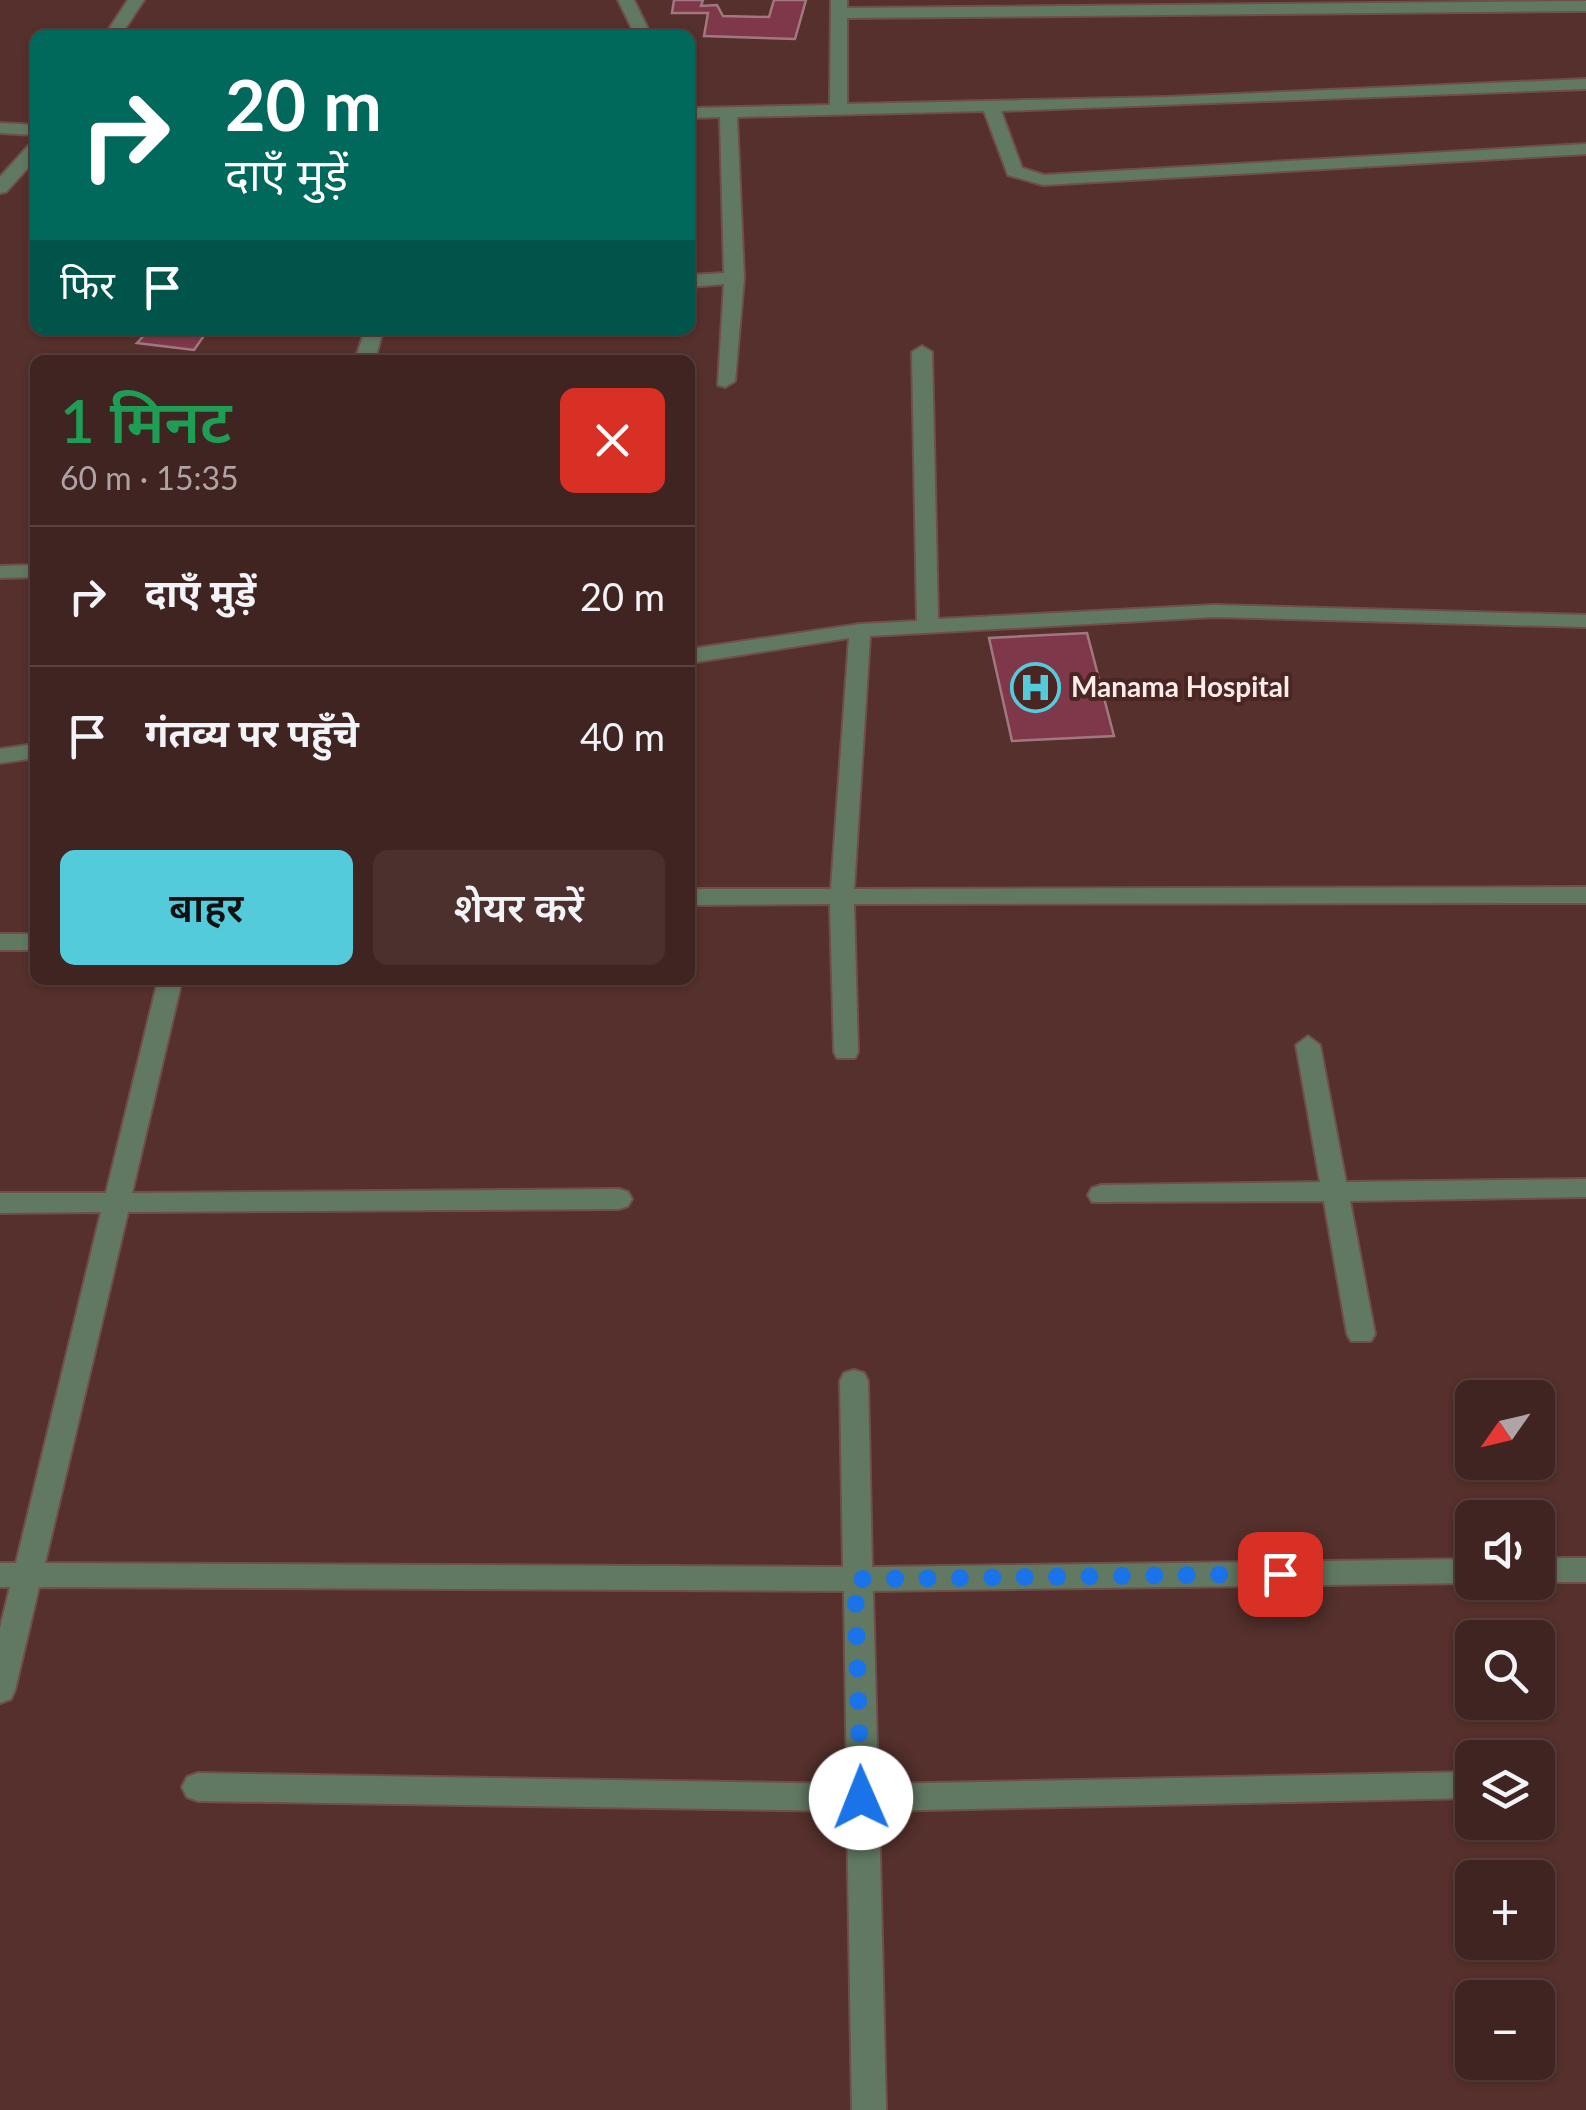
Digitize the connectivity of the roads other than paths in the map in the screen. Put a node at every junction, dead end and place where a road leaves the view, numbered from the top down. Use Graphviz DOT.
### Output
graph roads {
  1 [pos="136,0"];
  2 [pos="626,0"];
  3 [pos="839,6"];
  4 [pos="1586,6"];
  5 [pos="116,30"];
  6 [pos="641,30"];
  7 [pos="1586,84"];
  8 [pos="991,106"];
  9 [pos="695,109"];
  10 [pos="838,110"];
  11 [pos="728,112"];
  12 [pos="0,128"];
  13 [pos="30,130"];
  14 [pos="0,146"];
  15 [pos="30,147"];
  16 [pos="1586,149"];
  17 [pos="30,153"];
  18 [pos="0,188"];
  19 [pos="735,278"];
  20 [pos="695,281"];
  21 [pos="922,352"];
  22 [pos="725,381"];
  23 [pos="30,571"];
  24 [pos="0,572"];
  25 [pos="1586,620"];
  26 [pos="928,627"];
  27 [pos="860,630"];
  28 [pos="695,655"];
  29 [pos="30,752"];
  30 [pos="0,756"];
  31 [pos="1586,895"];
  32 [pos="842,896"];
  33 [pos="695,897"];
  34 [pos="0,942"];
  35 [pos="30,942"];
  36 [pos="169,985"];
  37 [pos="1308,1045"];
  38 [pos="846,1052"];
  39 [pos="1586,1188"];
  40 [pos="1334,1190"];
  41 [pos="1101,1195"];
  42 [pos="618,1199"];
  43 [pos="0,1203"];
  44 [pos="117,1204"];
  45 [pos="1361,1334"];
  46 [pos="854,1381"];
  47 [pos="1555,1570"];
  48 [pos="1586,1570"];
  49 [pos="1455,1571"];
  50 [pos="14,1576"];
  51 [pos="855,1579"];
  52 [pos="0,1690"];
  53 [pos="1455,1785"];
  54 [pos="198,1787"];
  55 [pos="861,1798"];
  56 [pos="869,2110"];
  1 -- 5 [label="street"];
  2 -- 6 [label="street"];
  3 -- 4 [label="street"];
  3 -- 10 [label="street"];
  7 -- 8 [label="street"];
  8 -- 10 [label="street"];
  8 -- 16 [label="street"];
  9 -- 11 [label="street"];
  10 -- 11 [label="street"];
  11 -- 19 [label="street"];
  12 -- 13 [label="street"];
  14 -- 15 [label="street"];
  17 -- 18 [label="street"];
  19 -- 20 [label="street"];
  19 -- 22 [label="street"];
  21 -- 26 [label="street"];
  23 -- 24 [label="street"];
  25 -- 26 [label="street"];
  26 -- 27 [label="street"];
  27 -- 28 [label="street"];
  27 -- 32 [label="street"];
  29 -- 30 [label="street"];
  31 -- 32 [label="street"];
  32 -- 33 [label="street"];
  32 -- 38 [label="street"];
  34 -- 35 [label="street"];
  36 -- 44 [label="street"];
  37 -- 40 [label="street"];
  39 -- 40 [label="street"];
  40 -- 41 [label="street"];
  40 -- 45 [label="street"];
  42 -- 44 [label="street"];
  43 -- 44 [label="street"];
  44 -- 50 [label="street"];
  46 -- 51 [label="street"];
  47 -- 48 [label="street"];
  49 -- 51 [label="street"];
  50 -- 51 [label="street"];
  50 -- 52 [label="street"];
  51 -- 55 [label="street"];
  53 -- 55 [label="street"];
  54 -- 55 [label="street"];
  55 -- 56 [label="street"];
}
